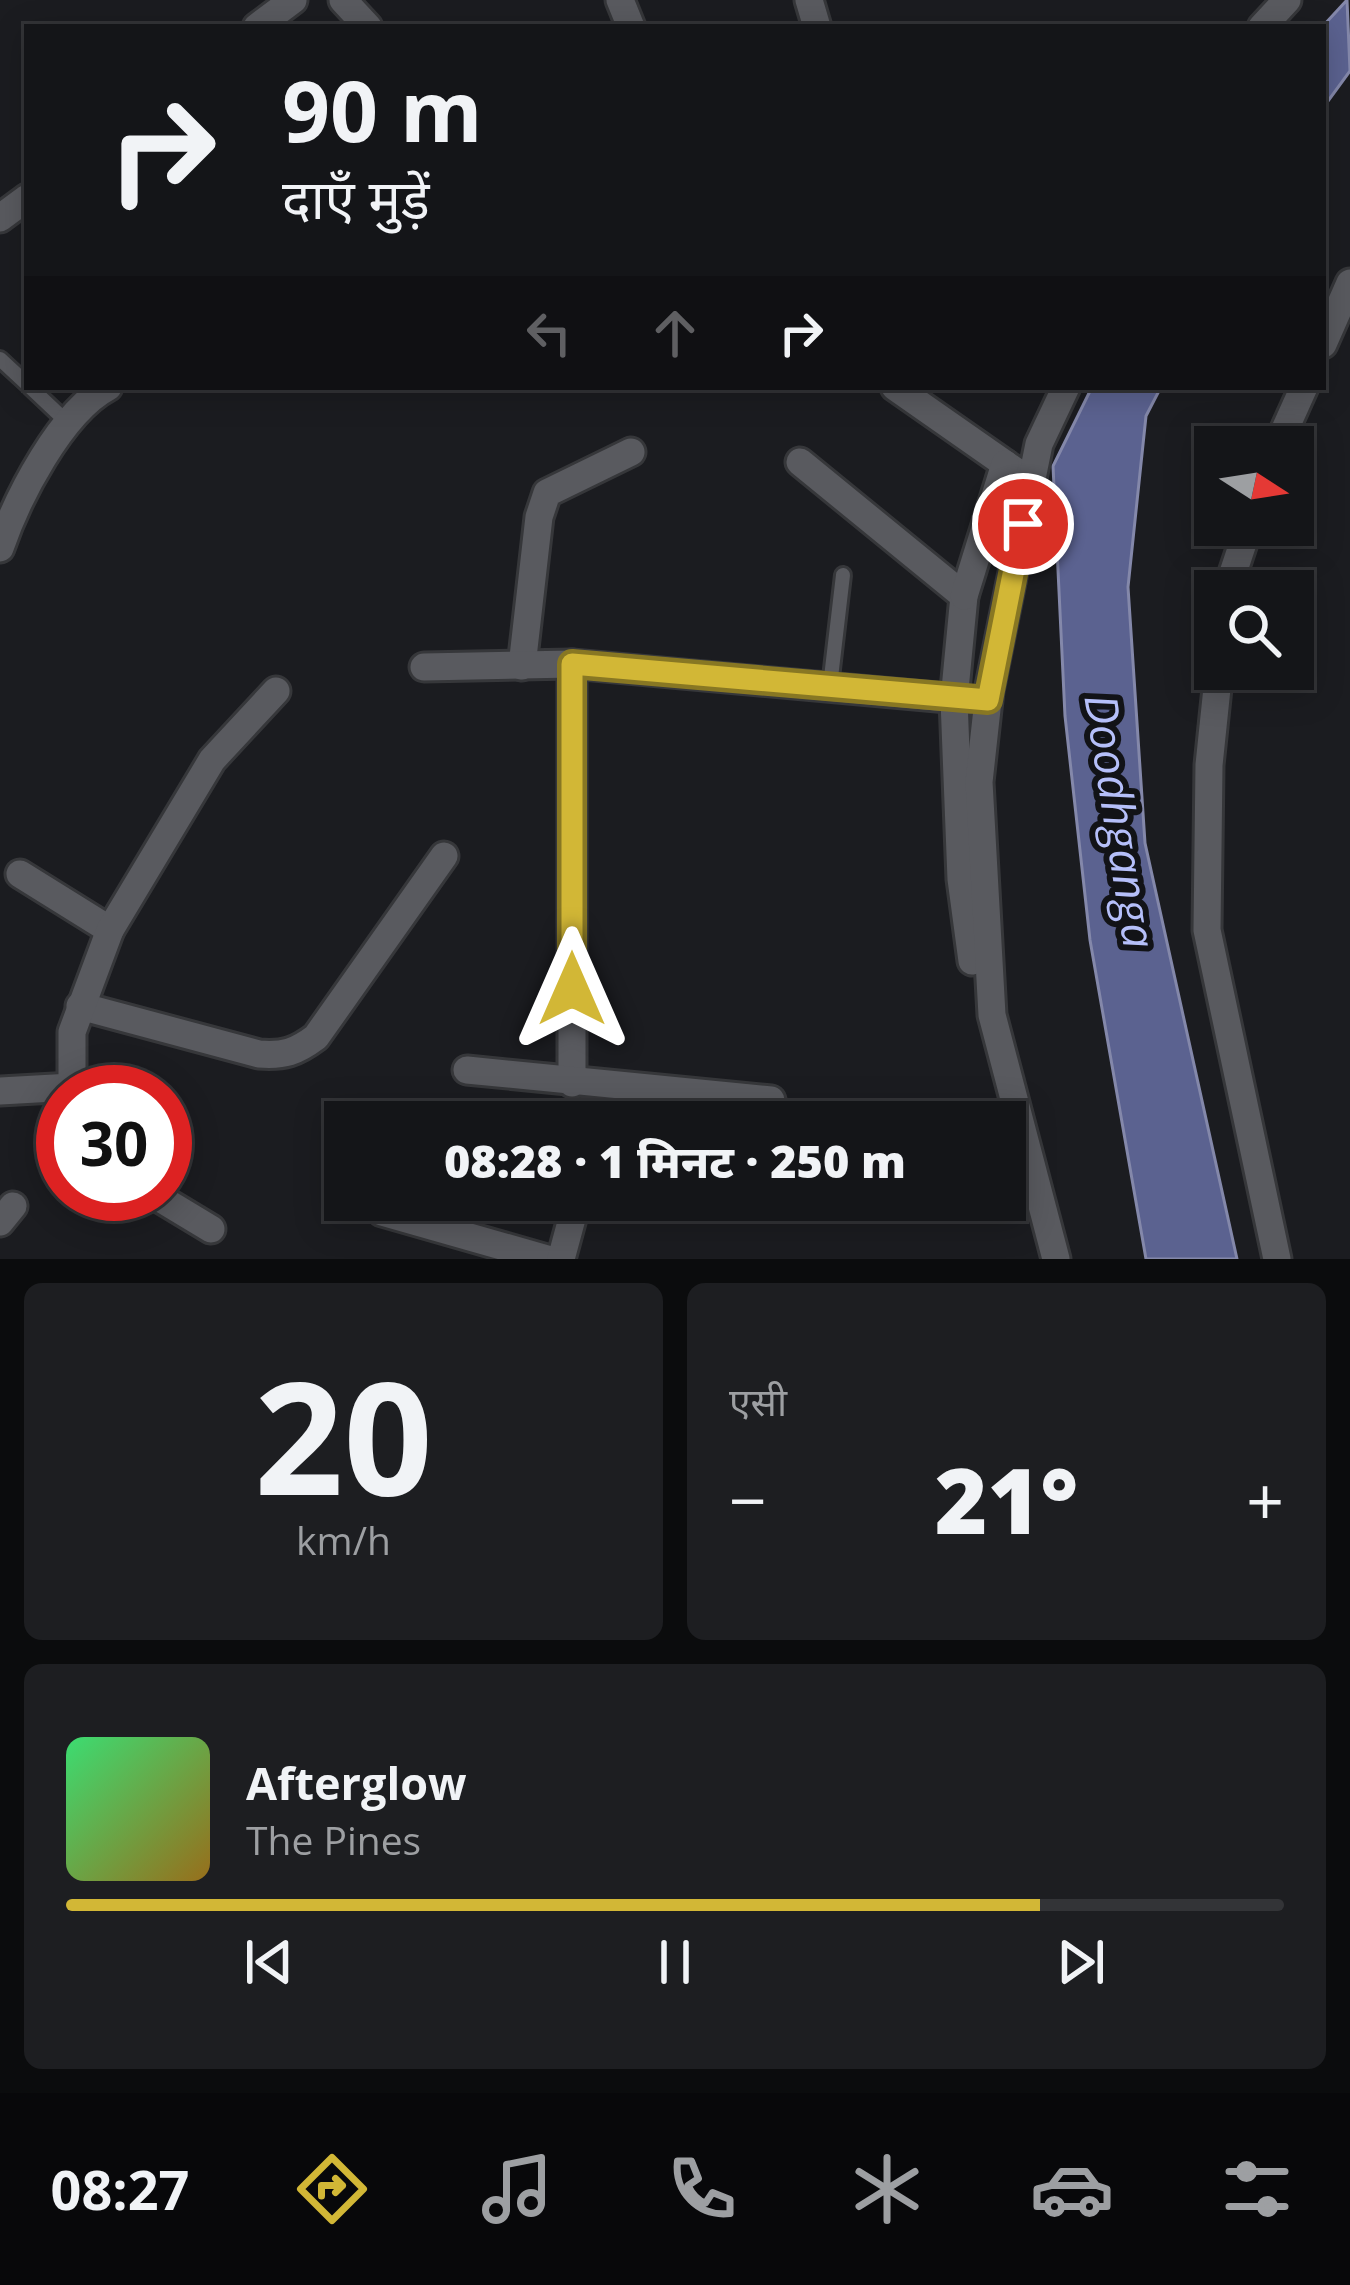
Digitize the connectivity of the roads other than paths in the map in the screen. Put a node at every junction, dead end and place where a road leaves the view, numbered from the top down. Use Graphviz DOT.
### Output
graph roads {
  1 [pos="293,0"];
  2 [pos="343,0"];
  3 [pos="1287,0"];
  4 [pos="261,24"];
  5 [pos="365,24"];
  6 [pos="1265,24"];
  7 [pos="1350,283"];
  8 [pos="1326,337"];
  9 [pos="0,359"];
  10 [pos="24,382"];
  11 [pos="32,390"];
  12 [pos="102,390"];
  13 [pos="899,390"];
  14 [pos="1065,390"];
  15 [pos="1303,390"];
  16 [pos="67,422"];
  17 [pos="1286,426"];
  18 [pos="631,452"];
  19 [pos="800,462"];
  20 [pos="1005,464"];
  21 [pos="1031,482"];
  22 [pos="0,548"];
  23 [pos="843,575"];
  24 [pos="964,596"];
  25 [pos="572,664"];
  26 [pos="522,666"];
  27 [pos="424,667"];
  28 [pos="830,686"];
  29 [pos="1217,690"];
  30 [pos="276,692"];
  31 [pos="954,700"];
  32 [pos="988,700"];
  33 [pos="444,856"];
  34 [pos="20,874"];
  35 [pos="110,930"];
  36 [pos="80,1006"];
  37 [pos="992,1015"];
  38 [pos="72,1065"];
  39 [pos="467,1070"];
  40 [pos="572,1082"];
  41 [pos="36,1090"];
  42 [pos="0,1091"];
  43 [pos="772,1100"];
  44 [pos="192,1218"];
  45 [pos="414,1221"];
  46 [pos="571,1221"];
  47 [pos="211,1229"];
  48 [pos="547,1259"];
  49 [pos="561,1259"];
  50 [pos="1056,1259"];
  51 [pos="1277,1259"];
  1 -- 4 [label="street"];
  2 -- 5 [label="street"];
  3 -- 6 [label="street"];
  7 -- 8 [label="street"];
  9 -- 10 [label="lane"];
  11 -- 16 [label="lane"];
  12 -- 16 [label="street"];
  13 -- 20 [label="street"];
  14 -- 21 [label="street"];
  15 -- 17 [label="street"];
  16 -- 22 [label="street"];
  18 -- 26 [label="street"];
  19 -- 24 [label="street"];
  20 -- 21 [label="street"];
  20 -- 24 [label="street"];
  21 -- 32 [label="street"];
  23 -- 28 [label="lane"];
  24 -- 31 [label="street"];
  25 -- 26 [label="street"];
  25 -- 28 [label="street"];
  25 -- 40 [label="street"];
  26 -- 27 [label="street"];
  28 -- 31 [label="street"];
  29 -- 51 [label="street"];
  30 -- 35 [label="street"];
  31 -- 32 [label="street"];
  31 -- 37 [label="street"];
  32 -- 37 [label="street"];
  33 -- 36 [label="street"];
  34 -- 35 [label="street"];
  35 -- 36 [label="street"];
  36 -- 38 [label="street"];
  37 -- 50 [label="street"];
  39 -- 40 [label="street"];
  40 -- 43 [label="street"];
  41 -- 42 [label="street"];
  44 -- 47 [label="street"];
  45 -- 48 [label="street"];
  46 -- 49 [label="street"];
}
